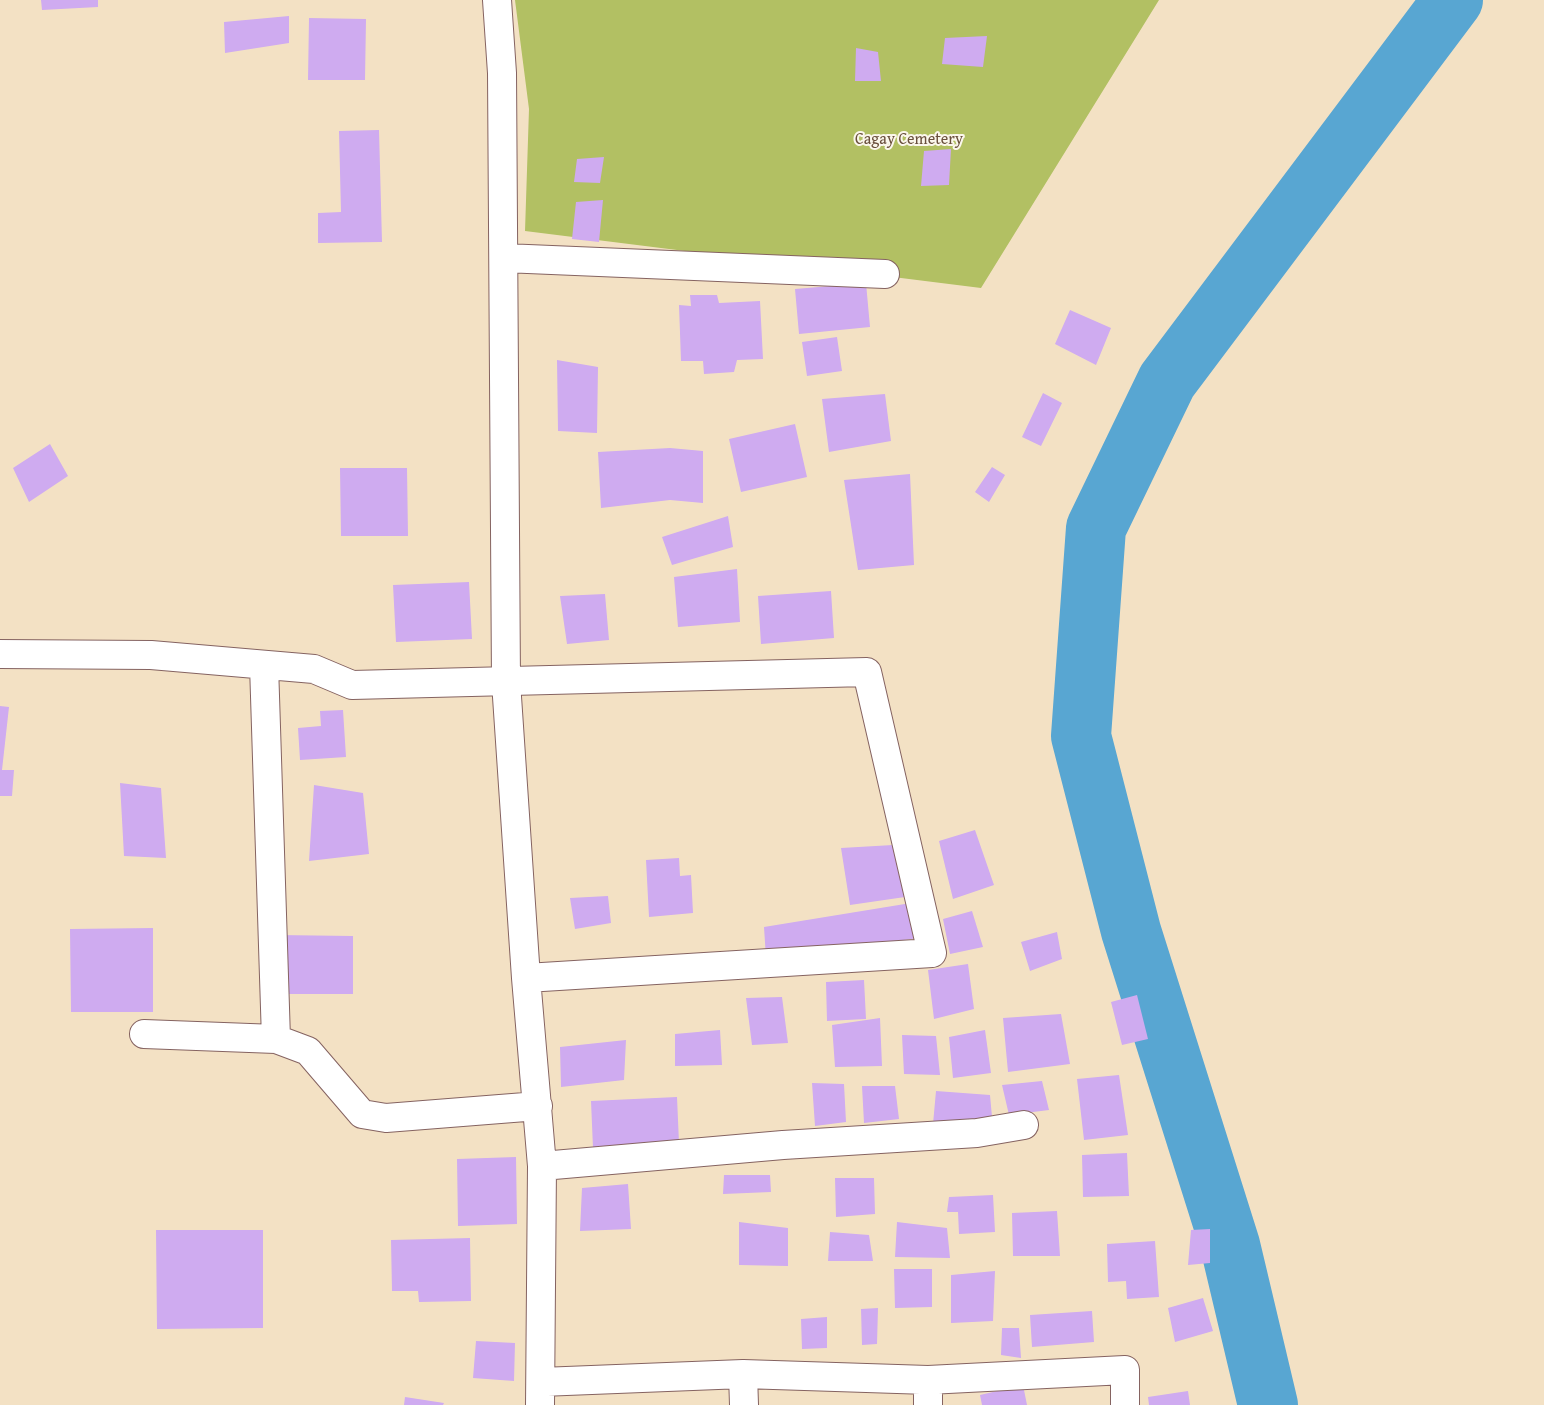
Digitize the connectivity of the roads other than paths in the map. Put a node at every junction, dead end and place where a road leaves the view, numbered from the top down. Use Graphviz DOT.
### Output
graph roads {
  1 [pos="497,0"];
  2 [pos="504,258"];
  3 [pos="885,274"];
  4 [pos="0,654"];
  5 [pos="264,665"];
  6 [pos="506,682"];
  7 [pos="526,978"];
  8 [pos="144,1034"];
  9 [pos="276,1039"];
  10 [pos="538,1106"];
  11 [pos="1024,1125"];
  12 [pos="542,1166"];
  13 [pos="743,1374"];
  14 [pos="928,1393"];
  15 [pos="540,1394"];
  16 [pos="744,1405"];
  17 [pos="1125,1405"];
  1 -- 2 [label="street"];
  2 -- 3 [label="street"];
  2 -- 6 [label="street"];
  4 -- 5 [label="street"];
  5 -- 6 [label="street"];
  5 -- 9 [label="street"];
  6 -- 7 [label="street"];
  6 -- 7 [label="street"];
  7 -- 10 [label="street"];
  8 -- 9 [label="street"];
  9 -- 10 [label="street"];
  10 -- 12 [label="street"];
  11 -- 12 [label="street"];
  12 -- 15 [label="street"];
  13 -- 14 [label="street"];
  13 -- 15 [label="street"];
  13 -- 16 [label="street"];
  14 -- 17 [label="street"];
}
